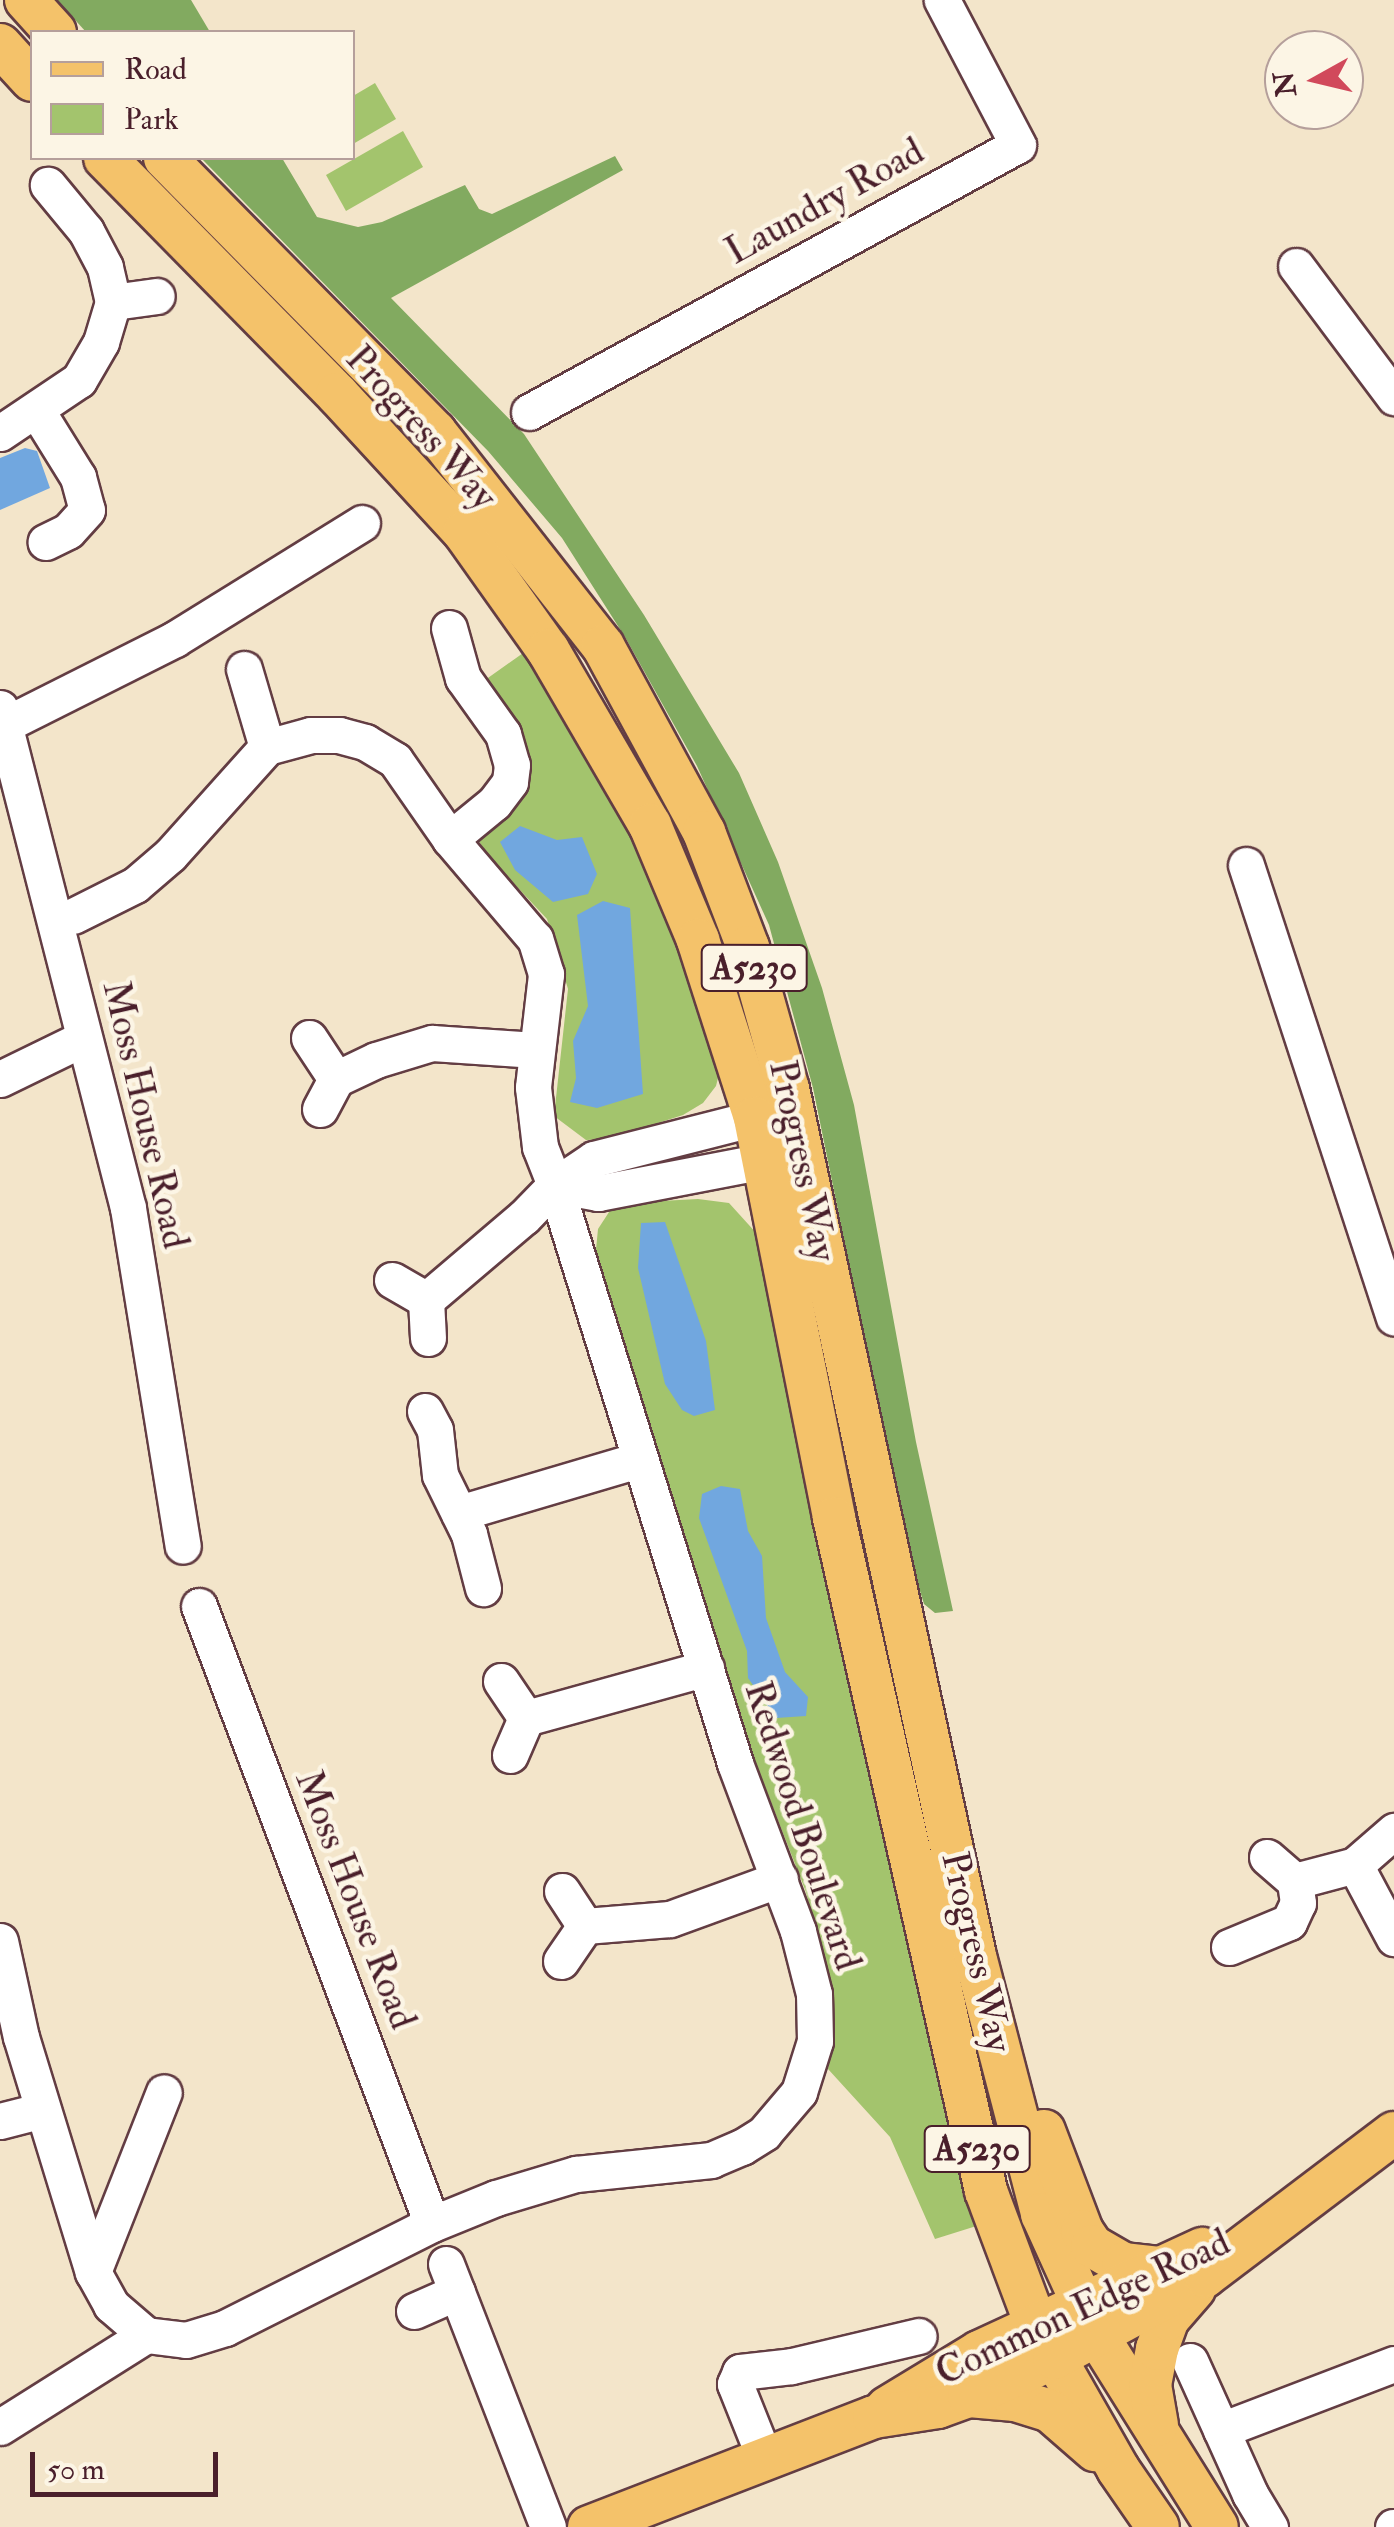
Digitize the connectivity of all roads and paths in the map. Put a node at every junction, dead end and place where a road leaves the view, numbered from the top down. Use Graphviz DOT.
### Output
graph roads {
  1 [pos="26,0"];
  2 [pos="942,0"];
  3 [pos="52,30"];
  4 [pos="0,45"];
  5 [pos="30,78"];
  6 [pos="106,160"];
  7 [pos="166,160"];
  8 [pos="48,186"];
  9 [pos="1296,266"];
  10 [pos="157,296"];
  11 [pos="113,302"];
  12 [pos="1394,397"];
  13 [pos="37,411"];
  14 [pos="530,412"];
  15 [pos="0,433"];
  16 [pos="362,523"];
  17 [pos="46,542"];
  18 [pos="450,628"];
  19 [pos="244,668"];
  20 [pos="2,716"];
  21 [pos="266,747"];
  22 [pos="450,839"];
  23 [pos="1246,866"];
  24 [pos="73,916"];
  25 [pos="84,1038"];
  26 [pos="309,1038"];
  27 [pos="536,1050"];
  28 [pos="0,1079"];
  29 [pos="767,1151"];
  30 [pos="556,1184"];
  31 [pos="392,1280"];
  32 [pos="426,1300"];
  33 [pos="1394,1317"];
  34 [pos="428,1338"];
  35 [pos="425,1412"];
  36 [pos="638,1460"];
  37 [pos="460,1513"];
  38 [pos="183,1546"];
  39 [pos="483,1588"];
  40 [pos="199,1606"];
  41 [pos="706,1668"];
  42 [pos="501,1681"];
  43 [pos="526,1718"];
  44 [pos="510,1756"];
  45 [pos="1394,1831"];
  46 [pos="1267,1857"];
  47 [pos="1354,1865"];
  48 [pos="780,1880"];
  49 [pos="1295,1881"];
  50 [pos="562,1891"];
  51 [pos="585,1926"];
  52 [pos="1394,1938"];
  53 [pos="0,1941"];
  54 [pos="1229,1947"];
  55 [pos="561,1961"];
  56 [pos="995,2038"];
  57 [pos="164,2092"];
  58 [pos="44,2110"];
  59 [pos="0,2121"];
  60 [pos="1394,2134"];
  61 [pos="1296,2208"];
  62 [pos="432,2224"];
  63 [pos="1159,2268"];
  64 [pos="93,2272"];
  65 [pos="1205,2276"];
  66 [pos="414,2311"];
  67 [pos="1088,2319"];
  68 [pos="146,2334"];
  69 [pos="919,2336"];
  70 [pos="1045,2342"];
  71 [pos="1190,2360"];
  72 [pos="1394,2364"];
  73 [pos="970,2396"];
  74 [pos="874,2417"];
  75 [pos="0,2427"];
  76 [pos="1220,2430"];
  77 [pos="1170,2458"];
  78 [pos="765,2459"];
  79 [pos="1118,2469"];
  80 [pos="548,2527"];
  81 [pos="589,2527"];
  82 [pos="1158,2527"];
  83 [pos="1217,2527"];
  84 [pos="1270,2527"];
  1 -- 3 [label="main road"];
  2 -- 14 [label="street, Laundry Road"];
  4 -- 5 [label="main road"];
  6 -- 29 [label="main road, Progress Way / A5230"];
  7 -- 29 [label="main road, Progress Way / A5230"];
  8 -- 11 [label="street"];
  9 -- 12 [label="street"];
  10 -- 11 [label="street"];
  11 -- 13 [label="street"];
  13 -- 15 [label="street"];
  13 -- 17 [label="street"];
  16 -- 20 [label="street"];
  18 -- 22 [label="street"];
  19 -- 21 [label="street"];
  20 -- 25 [label="street, Moss House Road"];
  21 -- 22 [label="street, Redwood Boulevard"];
  21 -- 24 [label="street"];
  22 -- 27 [label="street, Redwood Boulevard"];
  23 -- 33 [label="street"];
  25 -- 28 [label="street"];
  25 -- 38 [label="street, Moss House Road"];
  26 -- 27 [label="street"];
  27 -- 30 [label="street, Redwood Boulevard"];
  29 -- 30 [label="street"];
  29 -- 30 [label="street"];
  29 -- 56 [label="main road, Progress Way / A5230"];
  29 -- 70 [label="main road, Progress Way / A5230"];
  30 -- 32 [label="street"];
  30 -- 36 [label="street, Redwood Boulevard"];
  31 -- 32 [label="street"];
  32 -- 34 [label="street"];
  35 -- 37 [label="street"];
  36 -- 37 [label="street"];
  36 -- 41 [label="street, Redwood Boulevard"];
  37 -- 39 [label="street"];
  40 -- 62 [label="street, Moss House Road"];
  41 -- 43 [label="street"];
  41 -- 48 [label="street, Redwood Boulevard"];
  42 -- 43 [label="street"];
  43 -- 44 [label="street"];
  45 -- 47 [label="street"];
  46 -- 49 [label="street"];
  47 -- 49 [label="street"];
  47 -- 52 [label="street"];
  48 -- 51 [label="street"];
  48 -- 62 [label="street, Redwood Boulevard"];
  49 -- 54 [label="street"];
  50 -- 51 [label="street"];
  51 -- 55 [label="street"];
  53 -- 58 [label="street"];
  56 -- 63 [label="main road"];
  56 -- 67 [label="main road, Progress Way / A5230"];
  57 -- 64 [label="street"];
  58 -- 59 [label="street"];
  58 -- 64 [label="street"];
  60 -- 61 [label="main road, Common Edge Road"];
  61 -- 63 [label="main road, Common Edge Road"];
  61 -- 65 [label="main road, Common Edge Road"];
  62 -- 68 [label="street, Redwood Boulevard"];
  63 -- 67 [label="main road, Common Edge Road"];
  64 -- 68 [label="street"];
  65 -- 67 [label="main road, Common Edge Road"];
  65 -- 77 [label="main road"];
  66 -- 80 [label="street"];
  67 -- 70 [label="main road, Common Edge Road"];
  67 -- 77 [label="main road, A5230"];
  68 -- 75 [label="street"];
  69 -- 78 [label="street"];
  70 -- 73 [label="main road, Common Edge Road"];
  70 -- 74 [label="main road, Common Edge Road"];
  70 -- 79 [label="main road, A5230"];
  71 -- 76 [label="street"];
  72 -- 76 [label="street"];
  73 -- 74 [label="main road, Common Edge Road"];
  73 -- 79 [label="main road"];
  74 -- 78 [label="main road, Common Edge Road"];
  76 -- 84 [label="street"];
  77 -- 83 [label="main road, A5230"];
  78 -- 81 [label="main road, Common Edge Road"];
  79 -- 82 [label="main road, A5230"];
}
